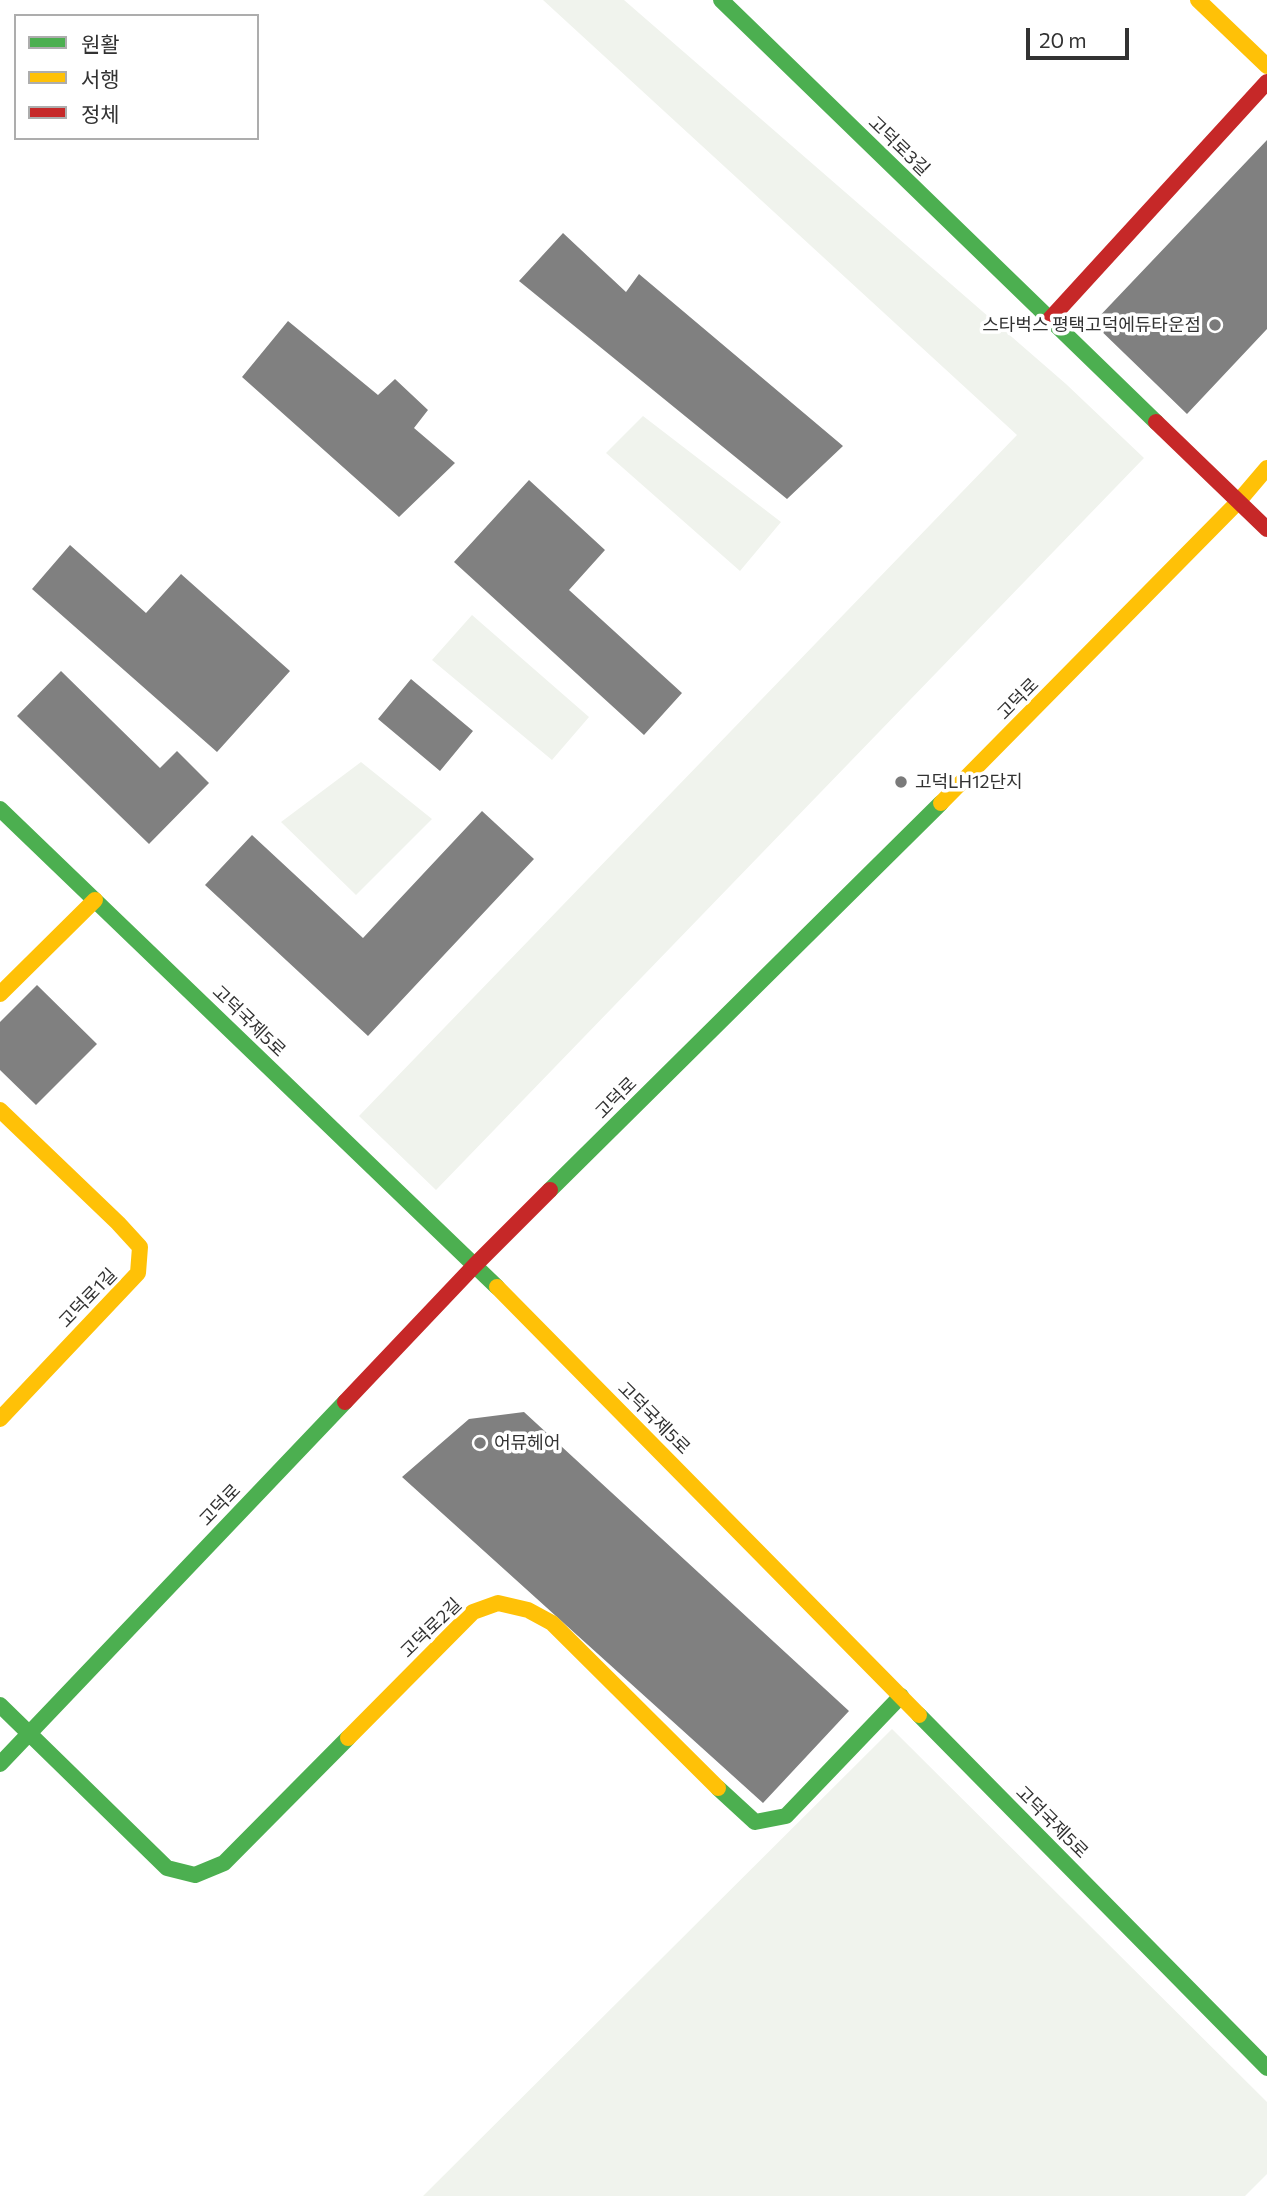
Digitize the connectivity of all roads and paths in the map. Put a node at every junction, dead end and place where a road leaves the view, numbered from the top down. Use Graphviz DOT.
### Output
graph roads {
  1 [pos="721,0"];
  2 [pos="1198,0"];
  3 [pos="1267,66"];
  4 [pos="1267,82"];
  5 [pos="1050,319"];
  6 [pos="1267,468"];
  7 [pos="1238,502"];
  8 [pos="1267,529"];
  9 [pos="0,808"];
  10 [pos="95,900"];
  11 [pos="0,994"];
  12 [pos="0,1110"];
  13 [pos="475,1265"];
  14 [pos="0,1419"];
  15 [pos="901,1696"];
  16 [pos="0,1704"];
  17 [pos="29,1733"];
  18 [pos="0,1764"];
  19 [pos="1267,2068"];
  1 -- 5 [label="street, 고덕로3길"];
  2 -- 3 [label="street"];
  4 -- 5 [label="street"];
  5 -- 7 [label="street, 고덕로3길"];
  6 -- 7 [label="street, 고덕로"];
  7 -- 8 [label="street, 고덕로3길"];
  7 -- 13 [label="street, 고덕로"];
  9 -- 10 [label="street, 고덕국제5로"];
  10 -- 11 [label="street"];
  10 -- 13 [label="street, 고덕국제5로"];
  12 -- 14 [label="street, 고덕로1길"];
  13 -- 15 [label="street, 고덕국제5로"];
  13 -- 17 [label="street, 고덕로"];
  15 -- 17 [label="street, 고덕로2길"];
  15 -- 19 [label="street, 고덕국제5로"];
  16 -- 17 [label="street"];
  17 -- 18 [label="street, 고덕로"];
}
